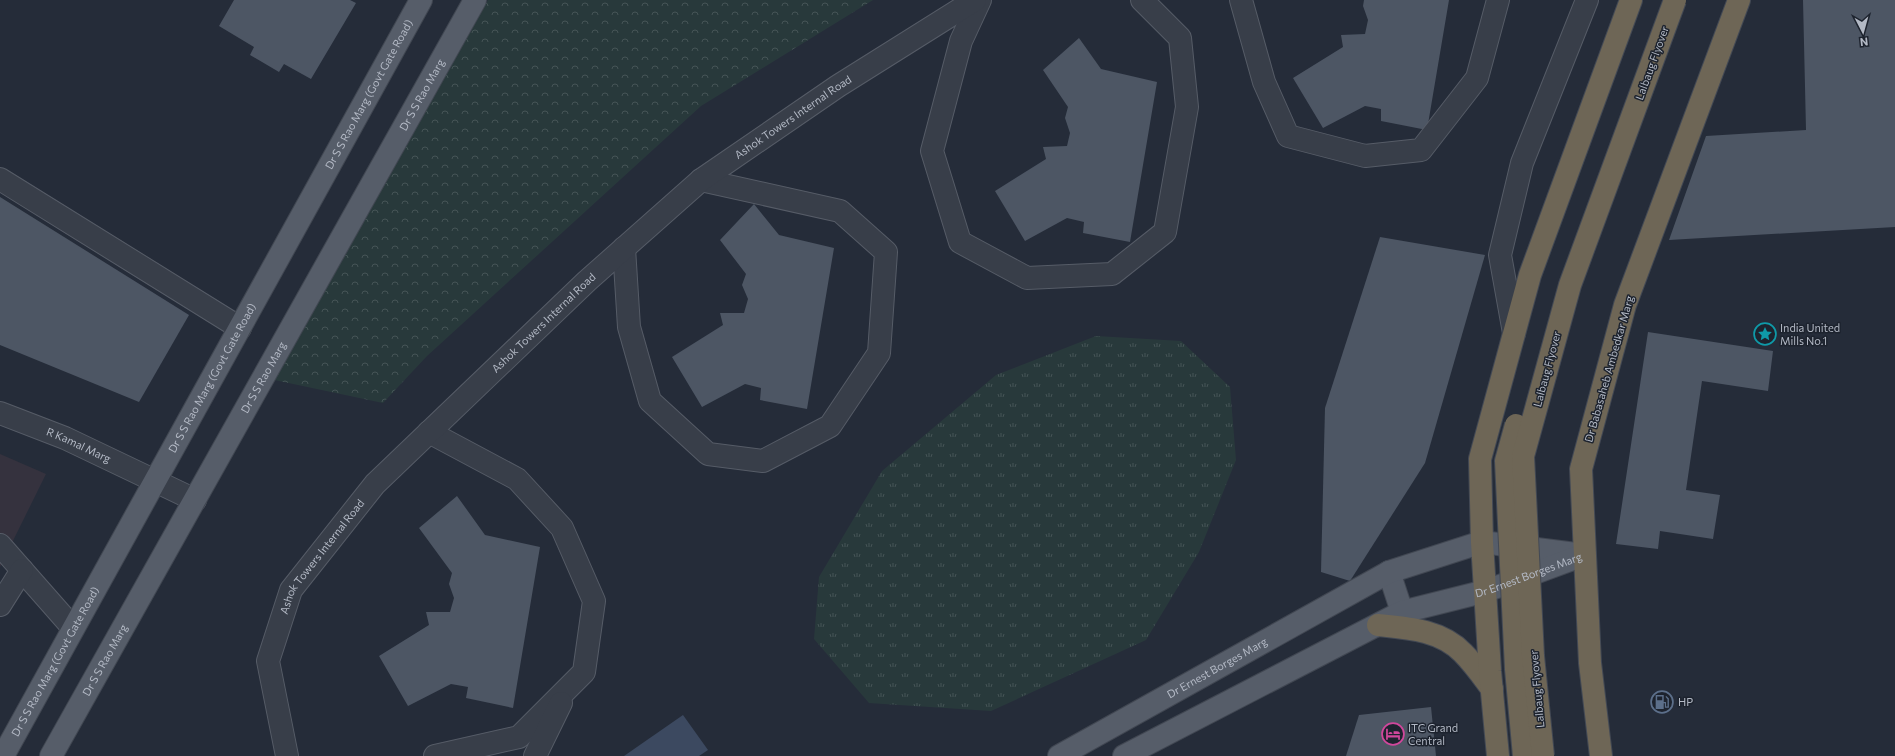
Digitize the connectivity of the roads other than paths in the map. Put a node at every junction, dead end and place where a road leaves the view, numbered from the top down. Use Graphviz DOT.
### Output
graph roads {
  1 [pos="421,0"];
  2 [pos="475,0"];
  3 [pos="974,0"];
  4 [pos="980,0"];
  5 [pos="1142,0"];
  6 [pos="1242,0"];
  7 [pos="1498,0"];
  8 [pos="1587,0"];
  9 [pos="1631,0"];
  10 [pos="1659,0"];
  11 [pos="1675,0"];
  12 [pos="1738,0"];
  13 [pos="0,179"];
  14 [pos="701,180"];
  15 [pos="624,248"];
  16 [pos="240,328"];
  17 [pos="1514,333"];
  18 [pos="0,413"];
  19 [pos="429,432"];
  20 [pos="155,481"];
  21 [pos="195,500"];
  22 [pos="1482,542"];
  23 [pos="0,545"];
  24 [pos="1584,555"];
  25 [pos="22,570"];
  26 [pos="1389,572"];
  27 [pos="1486,591"];
  28 [pos="0,605"];
  29 [pos="1402,612"];
  30 [pos="1378,625"];
  31 [pos="74,628"];
  32 [pos="570,686"];
  33 [pos="1492,689"];
  34 [pos="2,756"];
  35 [pos="51,756"];
  36 [pos="287,756"];
  37 [pos="435,756"];
  38 [pos="535,756"];
  39 [pos="1059,756"];
  40 [pos="1124,756"];
  41 [pos="1498,756"];
  42 [pos="1524,756"];
  43 [pos="1543,756"];
  44 [pos="1601,756"];
  1 -- 16 [label="main road, Dr S S Rao Marg (Govt Gate Road)"];
  2 -- 21 [label="main road, Dr S S Rao Marg"];
  3 -- 14 [label="street, Ashok Towers Internal Road"];
  4 -- 5 [label="street"];
  6 -- 7 [label="street"];
  8 -- 17 [label="street"];
  9 -- 17 [label="highway"];
  10 -- 42 [label="highway, Lalbaug Flyover, bridge"];
  11 -- 43 [label="highway, Lalbaug Flyover, bridge"];
  12 -- 24 [label="highway, Dr Babasaheb Ambedkar Marg"];
  13 -- 16 [label="street"];
  14 -- 15 [label="street, Ashok Towers Internal Road"];
  14 -- 15 [label="street"];
  15 -- 19 [label="street, Ashok Towers Internal Road"];
  16 -- 20 [label="main road, Dr S S Rao Marg (Govt Gate Road)"];
  17 -- 22 [label="highway"];
  18 -- 20 [label="street, R Kamal Marg"];
  19 -- 32 [label="street"];
  19 -- 36 [label="street, Ashok Towers Internal Road"];
  20 -- 21 [label="street, R Kamal Marg"];
  20 -- 31 [label="main road, Dr S S Rao Marg (Govt Gate Road)"];
  21 -- 35 [label="main road, Dr S S Rao Marg"];
  22 -- 24 [label="main road, Dr Ernest Borges Marg"];
  22 -- 26 [label="main road, Dr Ernest Borges Marg"];
  22 -- 27 [label="highway"];
  23 -- 25 [label="street"];
  24 -- 27 [label="main road, Dr Ernest Borges Marg"];
  24 -- 44 [label="highway, Dr Babasaheb Ambedkar Marg"];
  25 -- 28 [label="street"];
  25 -- 31 [label="street"];
  26 -- 29 [label="main road"];
  26 -- 39 [label="main road, Dr Ernest Borges Marg"];
  27 -- 29 [label="main road, Dr Ernest Borges Marg"];
  27 -- 33 [label="highway"];
  29 -- 30 [label="main road, Dr Ernest Borges Marg"];
  30 -- 33 [label="highway"];
  30 -- 40 [label="main road, Dr Ernest Borges Marg"];
  31 -- 34 [label="main road, Dr S S Rao Marg (Govt Gate Road)"];
  32 -- 37 [label="street"];
  32 -- 38 [label="street"];
  33 -- 41 [label="highway"];
}
